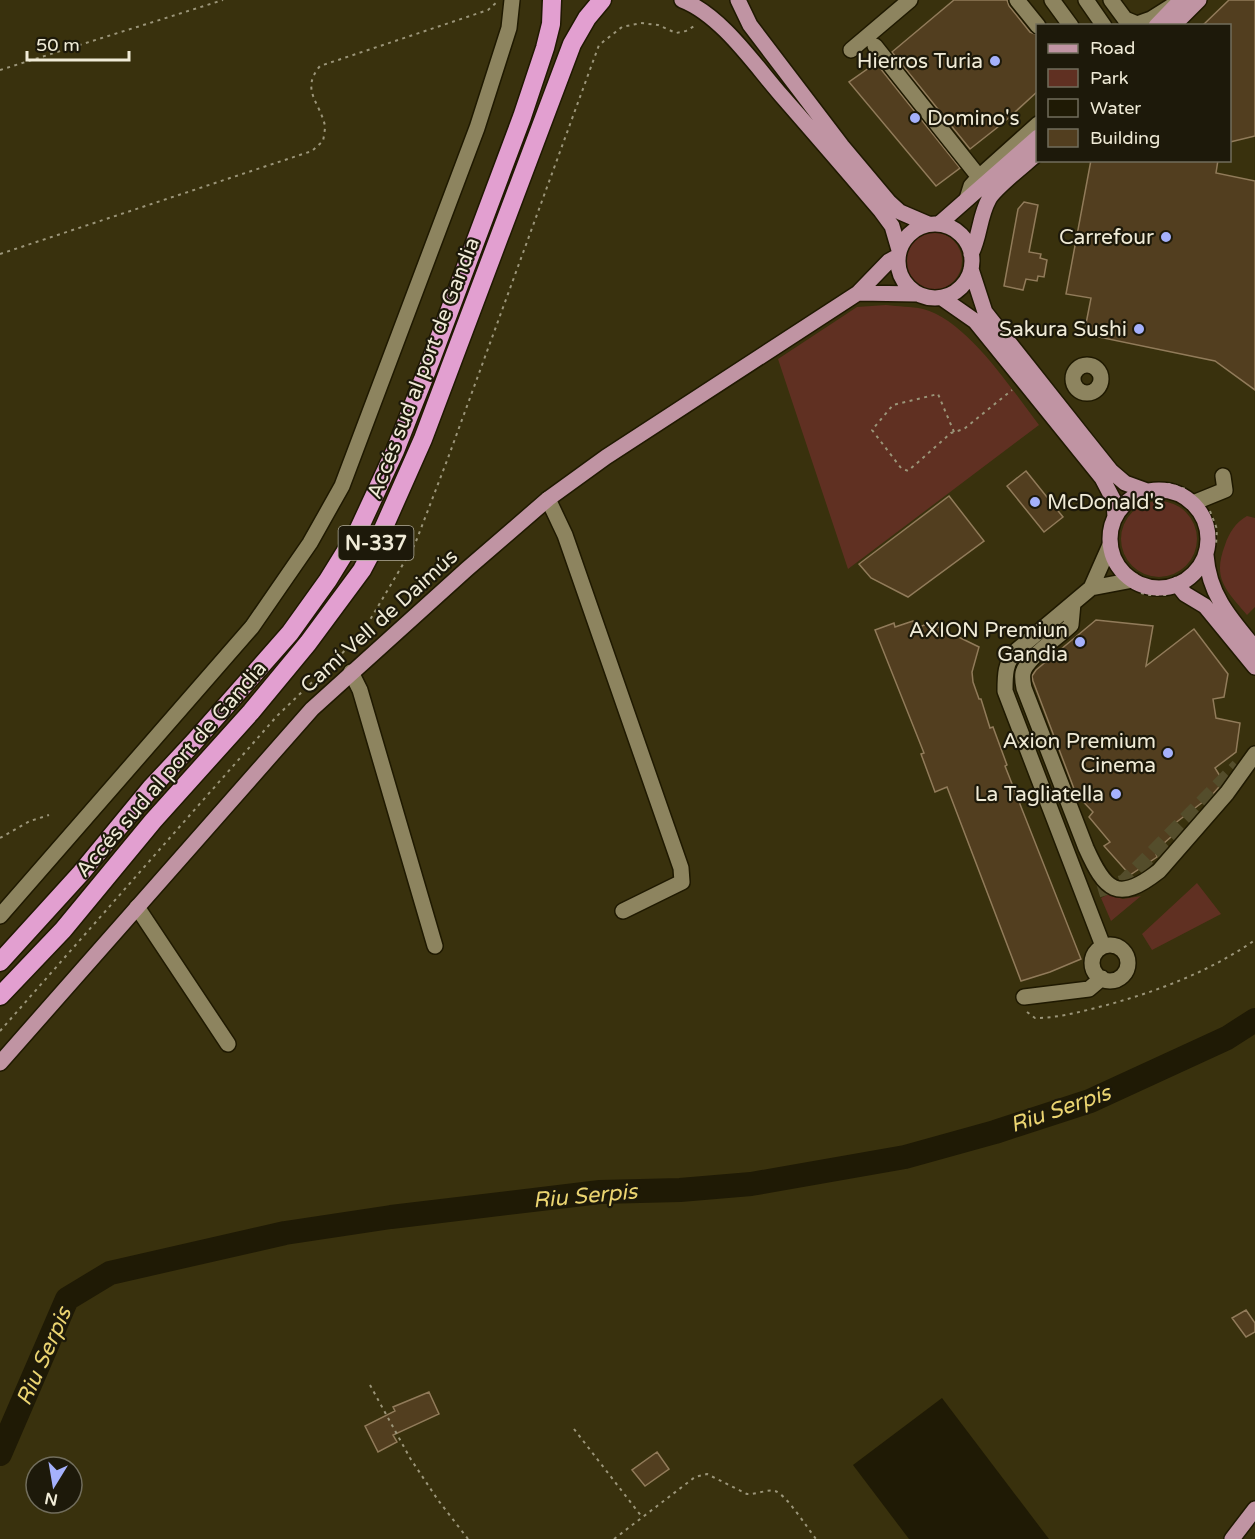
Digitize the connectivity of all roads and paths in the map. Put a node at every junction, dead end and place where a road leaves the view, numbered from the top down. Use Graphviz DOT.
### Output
graph roads {
  1 [pos="223,0"];
  2 [pos="498,0"];
  3 [pos="512,0"];
  4 [pos="552,0"];
  5 [pos="602,0"];
  6 [pos="682,0"];
  7 [pos="738,0"];
  8 [pos="910,0"];
  9 [pos="1017,0"];
  10 [pos="1052,0"];
  11 [pos="1086,0"];
  12 [pos="1100,0"];
  13 [pos="1111,0"];
  14 [pos="1170,0"];
  15 [pos="1181,0"];
  16 [pos="1198,0"];
  17 [pos="1153,22"];
  18 [pos="1036,24"];
  19 [pos="1070,24"];
  20 [pos="1103,24"];
  21 [pos="1117,24"];
  22 [pos="1175,24"];
  23 [pos="875,46"];
  24 [pos="851,50"];
  25 [pos="0,70"];
  26 [pos="1036,126"];
  27 [pos="1036,138"];
  28 [pos="1036,155"];
  29 [pos="979,177"];
  30 [pos="967,199"];
  31 [pos="933,224"];
  32 [pos="898,253"];
  33 [pos="0,254"];
  34 [pos="971,262"];
  35 [pos="858,293"];
  36 [pos="917,294"];
  37 [pos="942,298"];
  38 [pos="1017,387"];
  39 [pos="1079,390"];
  40 [pos="1060,406"];
  41 [pos="954,432"];
  42 [pos="1223,476"];
  43 [pos="1149,488"];
  44 [pos="548,499"];
  45 [pos="1198,501"];
  46 [pos="1115,517"];
  47 [pos="1110,545"];
  48 [pos="1210,552"];
  49 [pos="1128,581"];
  50 [pos="1091,588"];
  51 [pos="1177,590"];
  52 [pos="1073,603"];
  53 [pos="1255,648"];
  54 [pos="1255,667"];
  55 [pos="351,672"];
  56 [pos="1255,741"];
  57 [pos="1255,754"];
  58 [pos="1238,766"];
  59 [pos="49,816"];
  60 [pos="0,838"];
  61 [pos="137,907"];
  62 [pos="622,911"];
  63 [pos="0,916"];
  64 [pos="1255,940"];
  65 [pos="435,946"];
  66 [pos="1103,946"];
  67 [pos="0,962"];
  68 [pos="1102,978"];
  69 [pos="0,996"];
  70 [pos="1024,997"];
  71 [pos="228,1044"];
  72 [pos="0,1063"];
  73 [pos="370,1384"];
  74 [pos="574,1429"];
  75 [pos="1255,1509"];
  76 [pos="642,1517"];
  77 [pos="468,1539"];
  78 [pos="614,1539"];
  79 [pos="816,1539"];
  80 [pos="1232,1539"];
  1 -- 25 [label="path"];
  2 -- 33 [label="path"];
  3 -- 63 [label="street"];
  4 -- 67 [label="highway, Accés sud al port de Gandia / N-337"];
  5 -- 69 [label="highway, Accés sud al port de Gandia / N-337"];
  6 -- 32 [label="main road"];
  7 -- 31 [label="main road"];
  8 -- 24 [label="street"];
  9 -- 18 [label="street"];
  10 -- 19 [label="street"];
  11 -- 20 [label="street"];
  12 -- 21 [label="street"];
  13 -- 17 [label="street"];
  14 -- 17 [label="street"];
  15 -- 17 [label="main road"];
  16 -- 22 [label="main road"];
  23 -- 29 [label="street"];
  26 -- 29 [label="street"];
  27 -- 30 [label="main road"];
  28 -- 34 [label="main road"];
  29 -- 30 [label="street"];
  30 -- 31 [label="main road"];
  31 -- 32 [label="main road"];
  31 -- 34 [label="main road"];
  32 -- 35 [label="main road, Camí Vell de Daimús"];
  32 -- 36 [label="main road"];
  34 -- 37 [label="main road"];
  34 -- 40 [label="main road"];
  35 -- 36 [label="main road"];
  35 -- 44 [label="main road, Camí Vell de Daimús"];
  36 -- 37 [label="main road"];
  37 -- 46 [label="main road"];
  38 -- 41 [label="path"];
  39 -- 40 [label="street"];
  40 -- 43 [label="main road"];
  41 -- 41 [label="path"];
  42 -- 45 [label="street"];
  43 -- 45 [label="main road"];
  43 -- 45 [label="path"];
  43 -- 46 [label="main road"];
  44 -- 55 [label="main road, Camí Vell de Daimús"];
  44 -- 62 [label="street"];
  45 -- 48 [label="main road"];
  45 -- 48 [label="path"];
  46 -- 47 [label="main road"];
  47 -- 49 [label="main road"];
  47 -- 50 [label="street"];
  48 -- 51 [label="main road"];
  48 -- 53 [label="main road"];
  49 -- 50 [label="street"];
  49 -- 51 [label="main road"];
  49 -- 51 [label="path"];
  50 -- 52 [label="street"];
  51 -- 54 [label="main road"];
  52 -- 57 [label="street"];
  52 -- 66 [label="street"];
  55 -- 61 [label="main road, Camí Vell de Daimús"];
  55 -- 65 [label="street"];
  56 -- 58 [label="street"];
  59 -- 60 [label="path"];
  61 -- 71 [label="street"];
  61 -- 72 [label="main road, Camí Vell de Daimús"];
  64 -- 70 [label="path"];
  66 -- 68 [label="street"];
  66 -- 68 [label="street"];
  68 -- 70 [label="street"];
  73 -- 77 [label="path"];
  74 -- 76 [label="path"];
  75 -- 80 [label="main road"];
  76 -- 78 [label="path"];
  76 -- 79 [label="path"];
}
